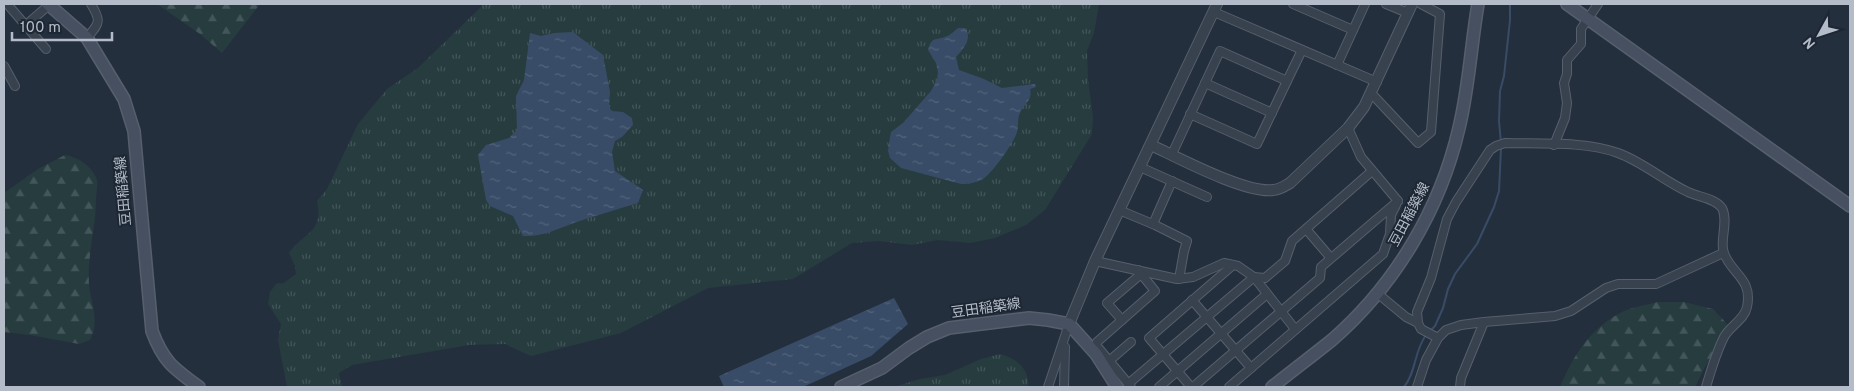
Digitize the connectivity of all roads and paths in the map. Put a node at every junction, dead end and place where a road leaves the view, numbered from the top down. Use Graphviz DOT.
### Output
graph roads {
  1 [pos="48,4"];
  2 [pos="92,4"];
  3 [pos="1293,4"];
  4 [pos="1365,4"];
  5 [pos="1386,4"];
  6 [pos="1421,4"];
  7 [pos="1478,4"];
  8 [pos="1567,4"];
  9 [pos="1598,4"];
  10 [pos="8,5"];
  11 [pos="1216,8"];
  12 [pos="1410,8"];
  13 [pos="1588,18"];
  14 [pos="26,25"];
  15 [pos="1353,30"];
  16 [pos="87,38"];
  17 [pos="46,49"];
  18 [pos="1302,50"];
  19 [pos="1337,65"];
  20 [pos="4,66"];
  21 [pos="1287,81"];
  22 [pos="1377,82"];
  23 [pos="1205,83"];
  24 [pos="14,86"];
  25 [pos="1371,93"];
  26 [pos="1272,113"];
  27 [pos="1190,114"];
  28 [pos="1348,128"];
  29 [pos="1151,145"];
  30 [pos="1554,145"];
  31 [pos="1172,154"];
  32 [pos="1140,167"];
  33 [pos="1372,171"];
  34 [pos="1172,182"];
  35 [pos="1207,197"];
  36 [pos="1398,201"];
  37 [pos="1850,206"];
  38 [pos="1119,210"];
  39 [pos="1152,224"];
  40 [pos="1306,229"];
  41 [pos="1723,253"];
  42 [pos="1330,257"];
  43 [pos="1094,260"];
  44 [pos="1233,265"];
  45 [pos="1140,272"];
  46 [pos="1254,277"];
  47 [pos="1180,279"];
  48 [pos="1377,293"];
  49 [pos="1268,294"];
  50 [pos="1192,300"];
  51 [pos="1281,312"];
  52 [pos="1207,316"];
  53 [pos="1122,320"];
  54 [pos="1484,322"];
  55 [pos="1418,323"];
  56 [pos="1070,324"];
  57 [pos="1295,329"];
  58 [pos="1221,334"];
  59 [pos="1438,338"];
  60 [pos="1065,339"];
  61 [pos="1131,342"];
  62 [pos="1094,346"];
  63 [pos="1236,351"];
  64 [pos="1163,354"];
  65 [pos="1109,361"];
  66 [pos="1251,368"];
  67 [pos="1178,371"];
  68 [pos="1126,386"];
  69 [pos="199,387"];
  70 [pos="841,387"];
  71 [pos="1048,387"];
  72 [pos="1064,387"];
  73 [pos="1159,387"];
  74 [pos="1192,387"];
  75 [pos="1229,387"];
  76 [pos="1272,387"];
  77 [pos="1417,387"];
  78 [pos="1460,387"];
  79 [pos="1706,387"];
  1 -- 14 [label="street"];
  1 -- 16 [label="main road, 豆田稲築線"];
  2 -- 16 [label="street"];
  3 -- 15 [label="street"];
  4 -- 15 [label="street"];
  5 -- 12 [label="street"];
  6 -- 25 [label="street"];
  7 -- 48 [label="main road, 豆田稲築線"];
  8 -- 13 [label="main road"];
  9 -- 13 [label="street"];
  10 -- 14 [label="street"];
  11 -- 18 [label="street"];
  11 -- 29 [label="street"];
  12 -- 22 [label="street"];
  13 -- 30 [label="street"];
  13 -- 37 [label="main road"];
  14 -- 17 [label="street"];
  15 -- 19 [label="street"];
  16 -- 69 [label="main road, 豆田稲築線"];
  18 -- 19 [label="street"];
  18 -- 21 [label="street"];
  19 -- 22 [label="street"];
  20 -- 24 [label="street"];
  21 -- 23 [label="street"];
  21 -- 26 [label="street"];
  22 -- 25 [label="street"];
  23 -- 26 [label="street"];
  23 -- 27 [label="street"];
  25 -- 28 [label="street"];
  26 -- 27 [label="street"];
  27 -- 31 [label="street"];
  28 -- 31 [label="street"];
  28 -- 33 [label="street"];
  29 -- 31 [label="street"];
  29 -- 32 [label="street"];
  30 -- 41 [label="street"];
  30 -- 55 [label="street"];
  32 -- 34 [label="street"];
  32 -- 38 [label="street"];
  33 -- 36 [label="street"];
  33 -- 40 [label="street"];
  34 -- 35 [label="street"];
  34 -- 39 [label="street"];
  36 -- 42 [label="street"];
  36 -- 57 [label="street"];
  38 -- 39 [label="street"];
  38 -- 43 [label="street"];
  39 -- 47 [label="street"];
  40 -- 42 [label="street"];
  40 -- 46 [label="street"];
  41 -- 54 [label="street"];
  41 -- 79 [label="street"];
  42 -- 51 [label="street"];
  43 -- 45 [label="street"];
  43 -- 56 [label="street"];
  44 -- 46 [label="street"];
  44 -- 47 [label="street"];
  44 -- 50 [label="street"];
  45 -- 47 [label="street"];
  45 -- 53 [label="street"];
  45 -- 53 [label="street"];
  46 -- 49 [label="street"];
  46 -- 52 [label="street"];
  48 -- 55 [label="street"];
  48 -- 76 [label="main road, 豆田稲築線"];
  49 -- 51 [label="street"];
  49 -- 58 [label="street"];
  50 -- 52 [label="street"];
  50 -- 64 [label="street"];
  51 -- 57 [label="street"];
  51 -- 63 [label="street"];
  52 -- 58 [label="street"];
  52 -- 64 [label="street"];
  53 -- 62 [label="street"];
  54 -- 59 [label="street"];
  54 -- 78 [label="street"];
  55 -- 59 [label="street"];
  56 -- 60 [label="street"];
  56 -- 62 [label="main road"];
  56 -- 70 [label="main road, 豆田稲築線"];
  57 -- 66 [label="street"];
  58 -- 63 [label="street"];
  58 -- 67 [label="street"];
  59 -- 77 [label="street"];
  60 -- 71 [label="street"];
  60 -- 72 [label="street"];
  61 -- 65 [label="street"];
  62 -- 65 [label="street"];
  62 -- 68 [label="main road"];
  63 -- 66 [label="street"];
  63 -- 74 [label="street"];
  64 -- 67 [label="street"];
  64 -- 68 [label="street"];
  65 -- 68 [label="street"];
  66 -- 75 [label="street"];
  67 -- 73 [label="street"];
  67 -- 74 [label="street"];
}
